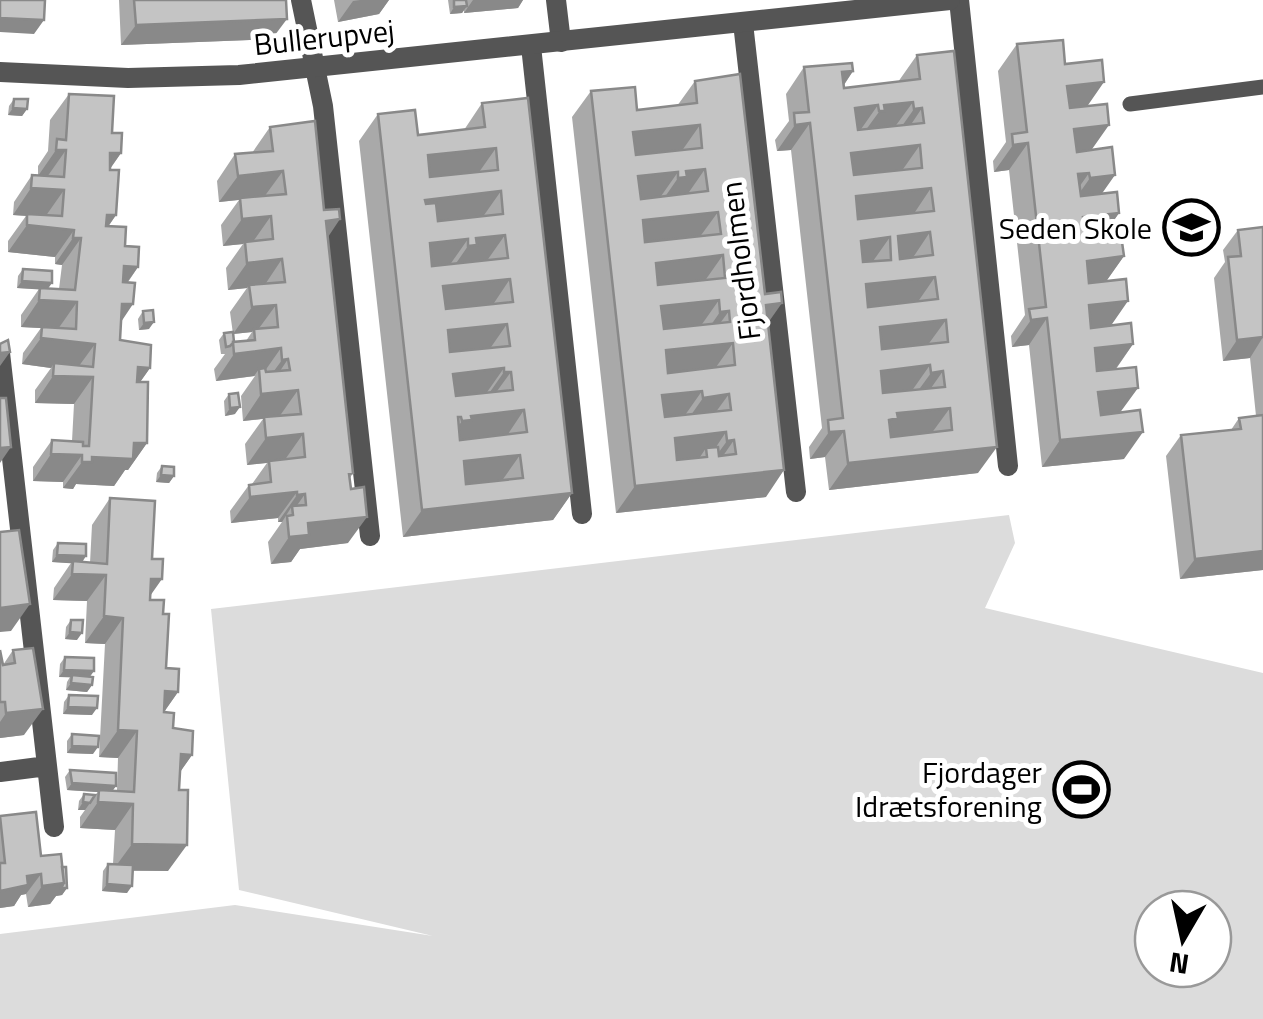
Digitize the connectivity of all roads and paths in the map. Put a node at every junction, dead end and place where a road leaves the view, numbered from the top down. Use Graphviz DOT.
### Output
graph roads {
  1 [pos="300,0"];
  2 [pos="556,0"];
  3 [pos="950,0"];
  4 [pos="959,0"];
  5 [pos="900,3"];
  6 [pos="743,23"];
  7 [pos="561,42"];
  8 [pos="530,46"];
  9 [pos="314,68"];
  10 [pos="0,72"];
  11 [pos="1263,87"];
  12 [pos="1130,104"];
  13 [pos="0,354"];
  14 [pos="1008,466"];
  15 [pos="796,492"];
  16 [pos="9,505"];
  17 [pos="582,514"];
  18 [pos="370,536"];
  19 [pos="47,766"];
  20 [pos="0,772"];
  21 [pos="54,827"];
  1 -- 9 [label="street"];
  2 -- 7 [label="street"];
  3 -- 5 [label="street, Bullerupvej"];
  4 -- 14 [label="street"];
  5 -- 6 [label="street, Bullerupvej"];
  6 -- 7 [label="street, Bullerupvej"];
  6 -- 15 [label="street, Fjordholmen"];
  7 -- 8 [label="street, Bullerupvej"];
  8 -- 9 [label="street, Bullerupvej"];
  8 -- 17 [label="street"];
  9 -- 10 [label="street, Bullerupvej"];
  9 -- 18 [label="street"];
  11 -- 12 [label="lane"];
  13 -- 16 [label="street"];
  16 -- 19 [label="street"];
  19 -- 20 [label="street"];
  19 -- 21 [label="street"];
}
